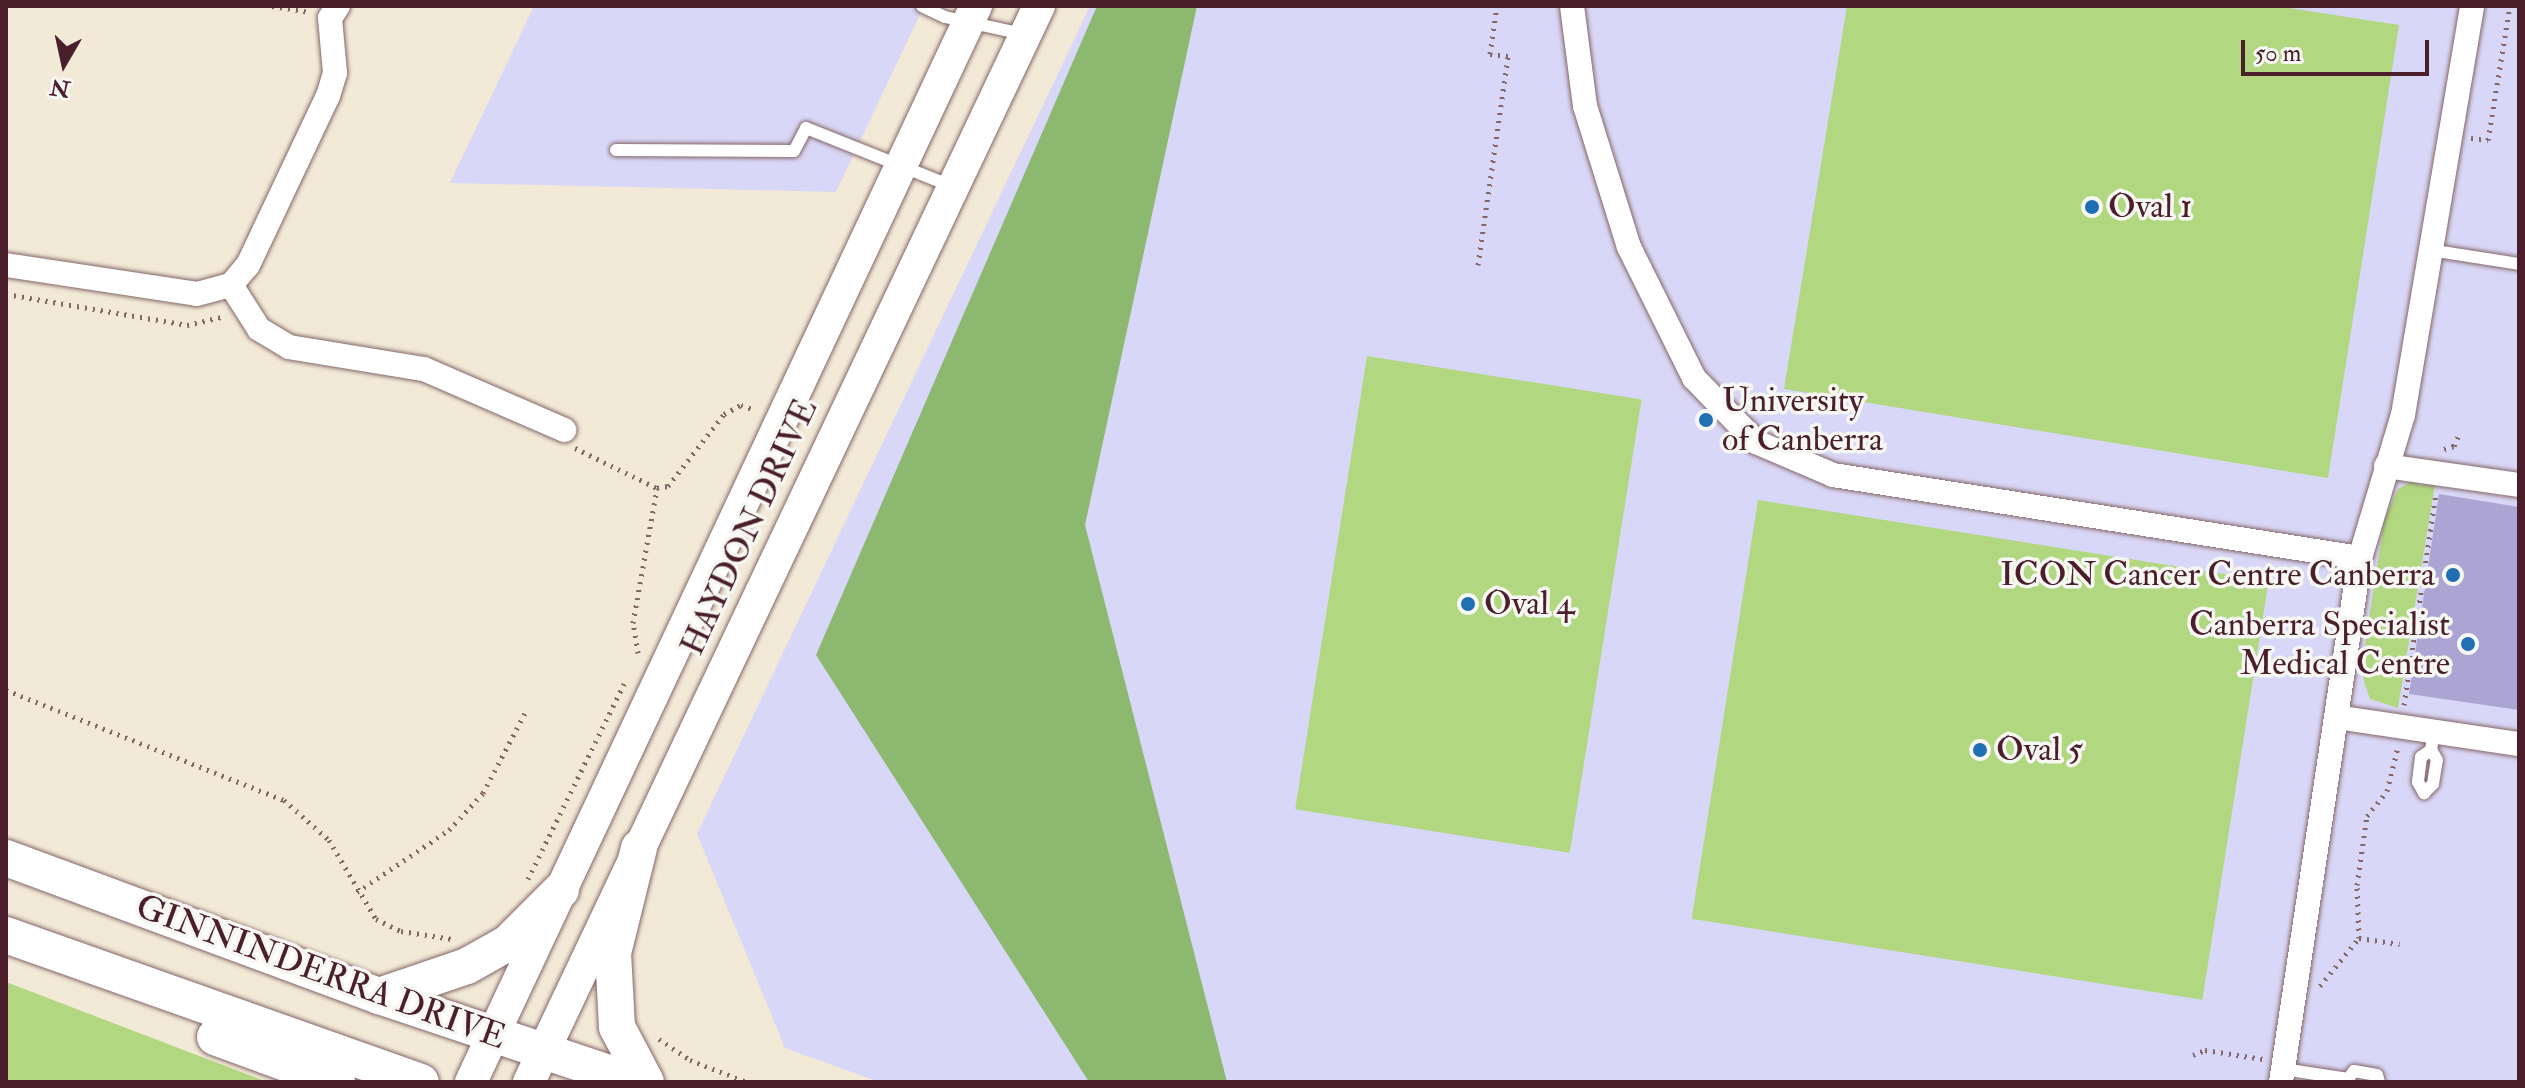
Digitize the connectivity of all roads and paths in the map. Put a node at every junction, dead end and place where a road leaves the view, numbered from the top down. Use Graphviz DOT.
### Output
graph roads {
  1 [pos="272,6"];
  2 [pos="922,6"];
  3 [pos="1039,6"];
  4 [pos="1497,6"];
  5 [pos="1572,6"];
  6 [pos="2472,6"];
  7 [pos="326,9"];
  8 [pos="973,13"];
  9 [pos="1024,34"];
  10 [pos="616,150"];
  11 [pos="901,166"];
  12 [pos="952,187"];
  13 [pos="2430,250"];
  14 [pos="2519,264"];
  15 [pos="6,265"];
  16 [pos="1478,265"];
  17 [pos="231,285"];
  18 [pos="6,294"];
  19 [pos="247,311"];
  20 [pos="755,410"];
  21 [pos="564,430"];
  22 [pos="2386,466"];
  23 [pos="2438,483"];
  24 [pos="2519,485"];
  25 [pos="657,488"];
  26 [pos="2360,558"];
  27 [pos="6,690"];
  28 [pos="2404,703"];
  29 [pos="526,711"];
  30 [pos="2336,717"];
  31 [pos="2519,744"];
  32 [pos="2397,758"];
  33 [pos="639,848"];
  34 [pos="6,858"];
  35 [pos="523,887"];
  36 [pos="561,890"];
  37 [pos="357,892"];
  38 [pos="6,935"];
  39 [pos="2359,938"];
  40 [pos="2400,944"];
  41 [pos="458,948"];
  42 [pos="6,955"];
  43 [pos="379,996"];
  44 [pos="2311,997"];
  45 [pos="649,1032"];
  46 [pos="493,1034"];
  47 [pos="2193,1055"];
  48 [pos="536,1066"];
  49 [pos="2283,1071"];
  50 [pos="2349,1080"];
  51 [pos="337,1082"];
  52 [pos="421,1082"];
  53 [pos="471,1082"];
  54 [pos="636,1082"];
  55 [pos="646,1082"];
  56 [pos="747,1082"];
  57 [pos="2379,1082"];
  1 -- 7 [label="path"];
  2 -- 8 [label="lane"];
  3 -- 9 [label="main road, HAYDON DRIVE"];
  4 -- 16 [label="path"];
  5 -- 26 [label="street"];
  6 -- 13 [label="street"];
  7 -- 17 [label="street"];
  8 -- 9 [label="lane"];
  8 -- 11 [label="main road, HAYDON DRIVE"];
  9 -- 12 [label="main road, HAYDON DRIVE"];
  10 -- 11 [label="lane"];
  11 -- 12 [label="lane"];
  11 -- 36 [label="main road, HAYDON DRIVE"];
  12 -- 33 [label="main road, HAYDON DRIVE"];
  13 -- 14 [label="lane"];
  13 -- 22 [label="street"];
  15 -- 17 [label="street"];
  17 -- 19 [label="street"];
  18 -- 19 [label="path"];
  19 -- 21 [label="street"];
  20 -- 25 [label="path"];
  21 -- 25 [label="path"];
  22 -- 24 [label="street"];
  22 -- 26 [label="street"];
  23 -- 28 [label="path"];
  25 -- 35 [label="path"];
  26 -- 30 [label="street"];
  27 -- 37 [label="path"];
  29 -- 37 [label="path"];
  30 -- 31 [label="street"];
  30 -- 49 [label="street"];
  32 -- 39 [label="path"];
  33 -- 48 [label="main road, HAYDON DRIVE"];
  33 -- 55 [label="main road"];
  34 -- 43 [label="main road, GINNINDERRA DRIVE"];
  36 -- 43 [label="main road"];
  36 -- 46 [label="main road, HAYDON DRIVE"];
  37 -- 41 [label="path"];
  38 -- 52 [label="main road, GINNINDERRA DRIVE"];
  39 -- 40 [label="path"];
  39 -- 44 [label="path"];
  42 -- 51 [label="main road"];
  43 -- 46 [label="main road, GINNINDERRA DRIVE"];
  45 -- 56 [label="path"];
  46 -- 48 [label="main road, GINNINDERRA DRIVE"];
  46 -- 53 [label="main road, HAYDON DRIVE"];
  47 -- 49 [label="path"];
  48 -- 54 [label="main road, GINNINDERRA DRIVE"];
  49 -- 50 [label="lane"];
  50 -- 57 [label="lane"];
}
